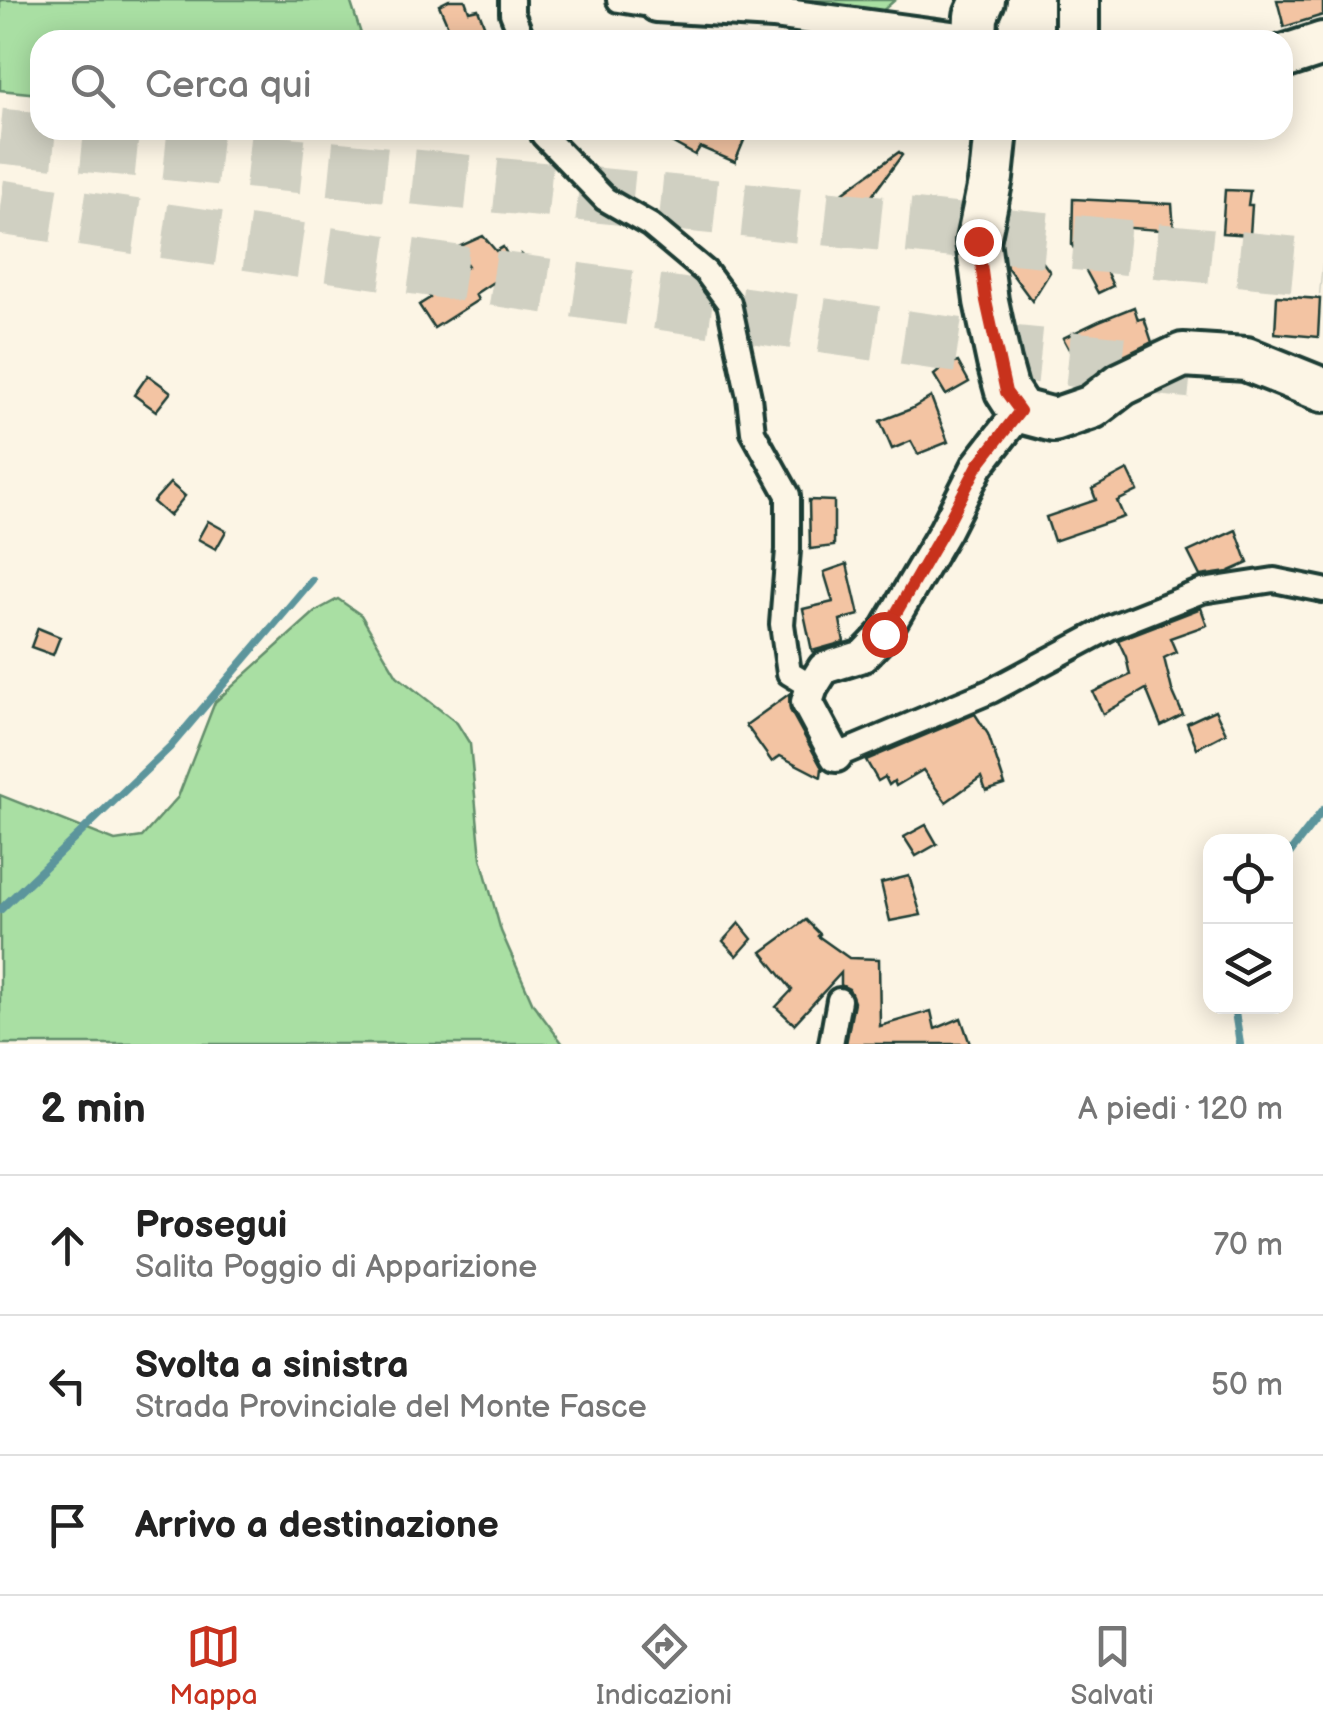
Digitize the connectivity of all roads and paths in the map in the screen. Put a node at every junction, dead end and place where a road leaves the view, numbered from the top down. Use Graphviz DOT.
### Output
graph roads {
  1 [pos="512,0"];
  2 [pos="619,0"];
  3 [pos="983,0"];
  4 [pos="1077,0"];
  5 [pos="656,6"];
  6 [pos="519,30"];
  7 [pos="900,30"];
  8 [pos="975,30"];
  9 [pos="1077,30"];
  10 [pos="1323,44"];
  11 [pos="1293,54"];
  12 [pos="548,140"];
  13 [pos="995,140"];
  14 [pos="1323,390"];
  15 [pos="1020,411"];
  16 [pos="1323,590"];
  17 [pos="812,687"];
  18 [pos="836,756"];
  19 [pos="839,1000"];
  20 [pos="831,1044"];
  1 -- 6 [label="street"];
  2 -- 5 [label="street"];
  3 -- 8 [label="main road"];
  4 -- 9 [label="main road"];
  5 -- 7 [label="street"];
  10 -- 11 [label="main road"];
  12 -- 17 [label="street"];
  13 -- 15 [label="main road"];
  14 -- 15 [label="main road"];
  15 -- 17 [label="street"];
  16 -- 18 [label="street"];
  17 -- 18 [label="street"];
  19 -- 20 [label="street"];
}
